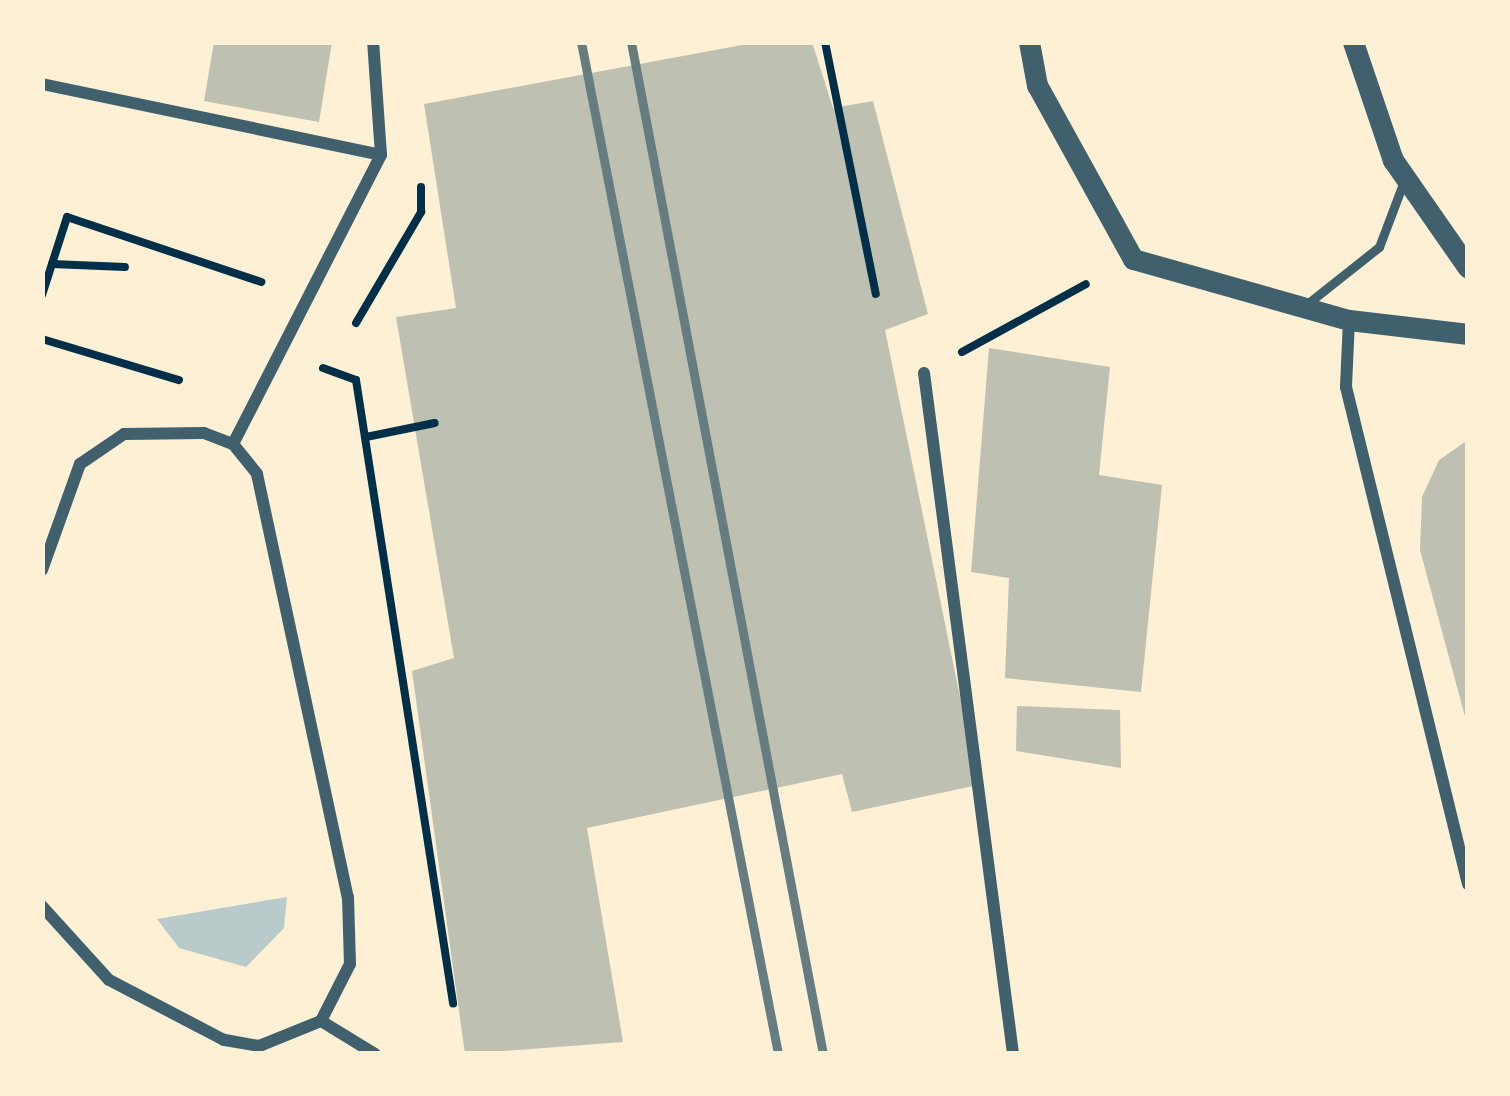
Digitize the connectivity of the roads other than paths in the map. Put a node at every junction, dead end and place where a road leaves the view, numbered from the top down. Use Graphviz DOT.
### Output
graph roads {
  1 [pos="373,42"];
  2 [pos="1029,42"];
  3 [pos="1353,42"];
  4 [pos="42,84"];
  5 [pos="381,155"];
  6 [pos="1404,181"];
  7 [pos="1468,268"];
  8 [pos="1298,308"];
  9 [pos="1349,320"];
  10 [pos="1468,334"];
  11 [pos="924,373"];
  12 [pos="233,444"];
  13 [pos="42,570"];
  14 [pos="1468,884"];
  15 [pos="42,906"];
  16 [pos="321,1021"];
  17 [pos="375,1054"];
  18 [pos="1013,1054"];
  1 -- 5 [label="street"];
  2 -- 8 [label="street"];
  3 -- 6 [label="street"];
  4 -- 5 [label="street"];
  5 -- 12 [label="street"];
  6 -- 7 [label="street"];
  6 -- 8 [label="lane"];
  8 -- 9 [label="street"];
  9 -- 10 [label="street"];
  9 -- 14 [label="street"];
  11 -- 18 [label="street"];
  12 -- 13 [label="street"];
  12 -- 16 [label="street"];
  15 -- 16 [label="street"];
  16 -- 17 [label="street"];
}
